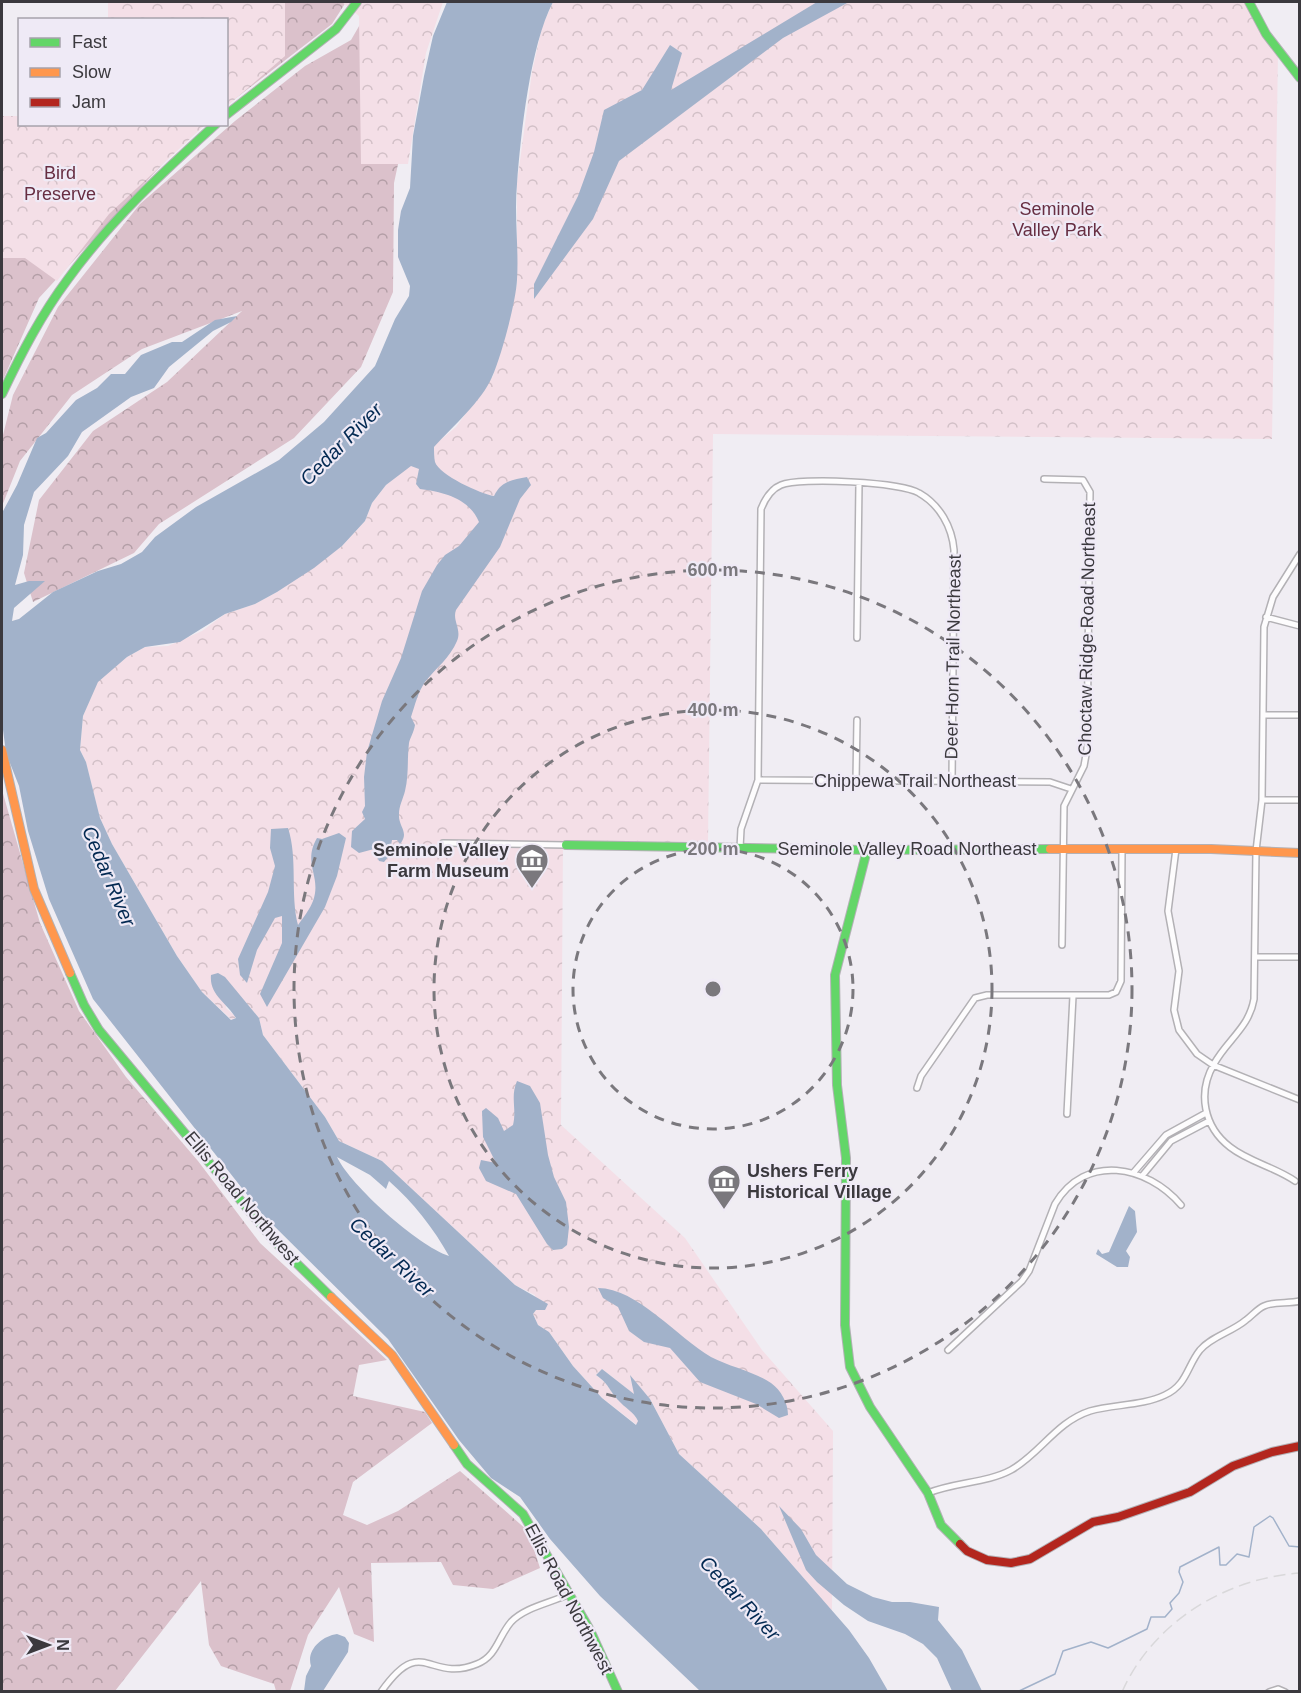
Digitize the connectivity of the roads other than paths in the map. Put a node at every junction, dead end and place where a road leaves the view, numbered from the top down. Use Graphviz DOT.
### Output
graph roads {
  1 [pos="357,2"];
  2 [pos="1249,2"];
  3 [pos="1299,78"];
  4 [pos="228,113"];
  5 [pos="214,126"];
  6 [pos="2,394"];
  7 [pos="1044,479"];
  8 [pos="859,483"];
  9 [pos="1299,554"];
  10 [pos="1266,617"];
  11 [pos="1299,626"];
  12 [pos="857,638"];
  13 [pos="1263,715"];
  14 [pos="1299,715"];
  15 [pos="857,720"];
  16 [pos="2,750"];
  17 [pos="758,780"];
  18 [pos="856,781"];
  19 [pos="952,781"];
  20 [pos="1071,789"];
  21 [pos="1262,800"];
  22 [pos="1299,800"];
  23 [pos="443,843"];
  24 [pos="566,845"];
  25 [pos="740,848"];
  26 [pos="1176,849"];
  27 [pos="867,850"];
  28 [pos="1122,850"];
  29 [pos="1064,851"];
  30 [pos="1256,851"];
  31 [pos="1299,853"];
  32 [pos="1062,945"];
  33 [pos="1255,957"];
  34 [pos="1299,957"];
  35 [pos="1073,996"];
  36 [pos="1213,1065"];
  37 [pos="917,1088"];
  38 [pos="1299,1100"];
  39 [pos="1206,1113"];
  40 [pos="1067,1114"];
  41 [pos="1209,1121"];
  42 [pos="1134,1172"];
  43 [pos="1142,1176"];
  44 [pos="1295,1182"];
  45 [pos="1181,1205"];
  46 [pos="1299,1301"];
  47 [pos="948,1350"];
  48 [pos="1299,1446"];
  49 [pos="928,1493"];
  50 [pos="569,1594"];
  51 [pos="381,1692"];
  52 [pos="618,1692"];
  53 [pos="1269,1692"];
  54 [pos="1285,1692"];
  1 -- 4 [label="street"];
  2 -- 3 [label="street"];
  5 -- 6 [label="street"];
  7 -- 20 [label="street, Choctaw Ridge Road Northeast"];
  8 -- 12 [label="street"];
  8 -- 17 [label="street, Deer Horn Trail Northeast"];
  8 -- 19 [label="street, Deer Horn Trail Northeast"];
  9 -- 10 [label="street"];
  10 -- 11 [label="street"];
  10 -- 13 [label="street"];
  13 -- 14 [label="street"];
  13 -- 21 [label="street"];
  15 -- 18 [label="street"];
  16 -- 50 [label="street, Ellis Road Northwest"];
  17 -- 18 [label="street, Chippewa Trail Northeast"];
  17 -- 25 [label="street"];
  18 -- 19 [label="street, Chippewa Trail Northeast"];
  19 -- 20 [label="street, Chippewa Trail Northeast"];
  20 -- 29 [label="street, Choctaw Ridge Road Northeast"];
  21 -- 22 [label="street"];
  21 -- 30 [label="street"];
  23 -- 24 [label="street, Seminole Valley Road Northeast"];
  24 -- 25 [label="street, Seminole Valley Road Northeast"];
  25 -- 27 [label="street, Seminole Valley Road Northeast"];
  26 -- 28 [label="street, Seminole Valley Road Northeast"];
  26 -- 30 [label="street, Seminole Valley Road Northeast"];
  26 -- 36 [label="street"];
  27 -- 29 [label="street, Seminole Valley Road Northeast"];
  27 -- 49 [label="street"];
  28 -- 29 [label="street, Seminole Valley Road Northeast"];
  28 -- 35 [label="street"];
  29 -- 32 [label="street, Choctaw Ridge Road Northeast"];
  30 -- 31 [label="street, Seminole Valley Road Northeast"];
  30 -- 33 [label="street"];
  33 -- 34 [label="street"];
  33 -- 36 [label="street"];
  35 -- 37 [label="street"];
  35 -- 40 [label="street"];
  36 -- 38 [label="street"];
  36 -- 39 [label="street"];
  39 -- 41 [label="street"];
  39 -- 42 [label="street"];
  41 -- 43 [label="street"];
  41 -- 44 [label="street"];
  42 -- 43 [label="street"];
  42 -- 47 [label="street"];
  43 -- 45 [label="street"];
  46 -- 49 [label="street"];
  48 -- 49 [label="street"];
  50 -- 51 [label="street"];
  50 -- 52 [label="street, Ellis Road Northwest"];
  53 -- 54 [label="street"];
}
